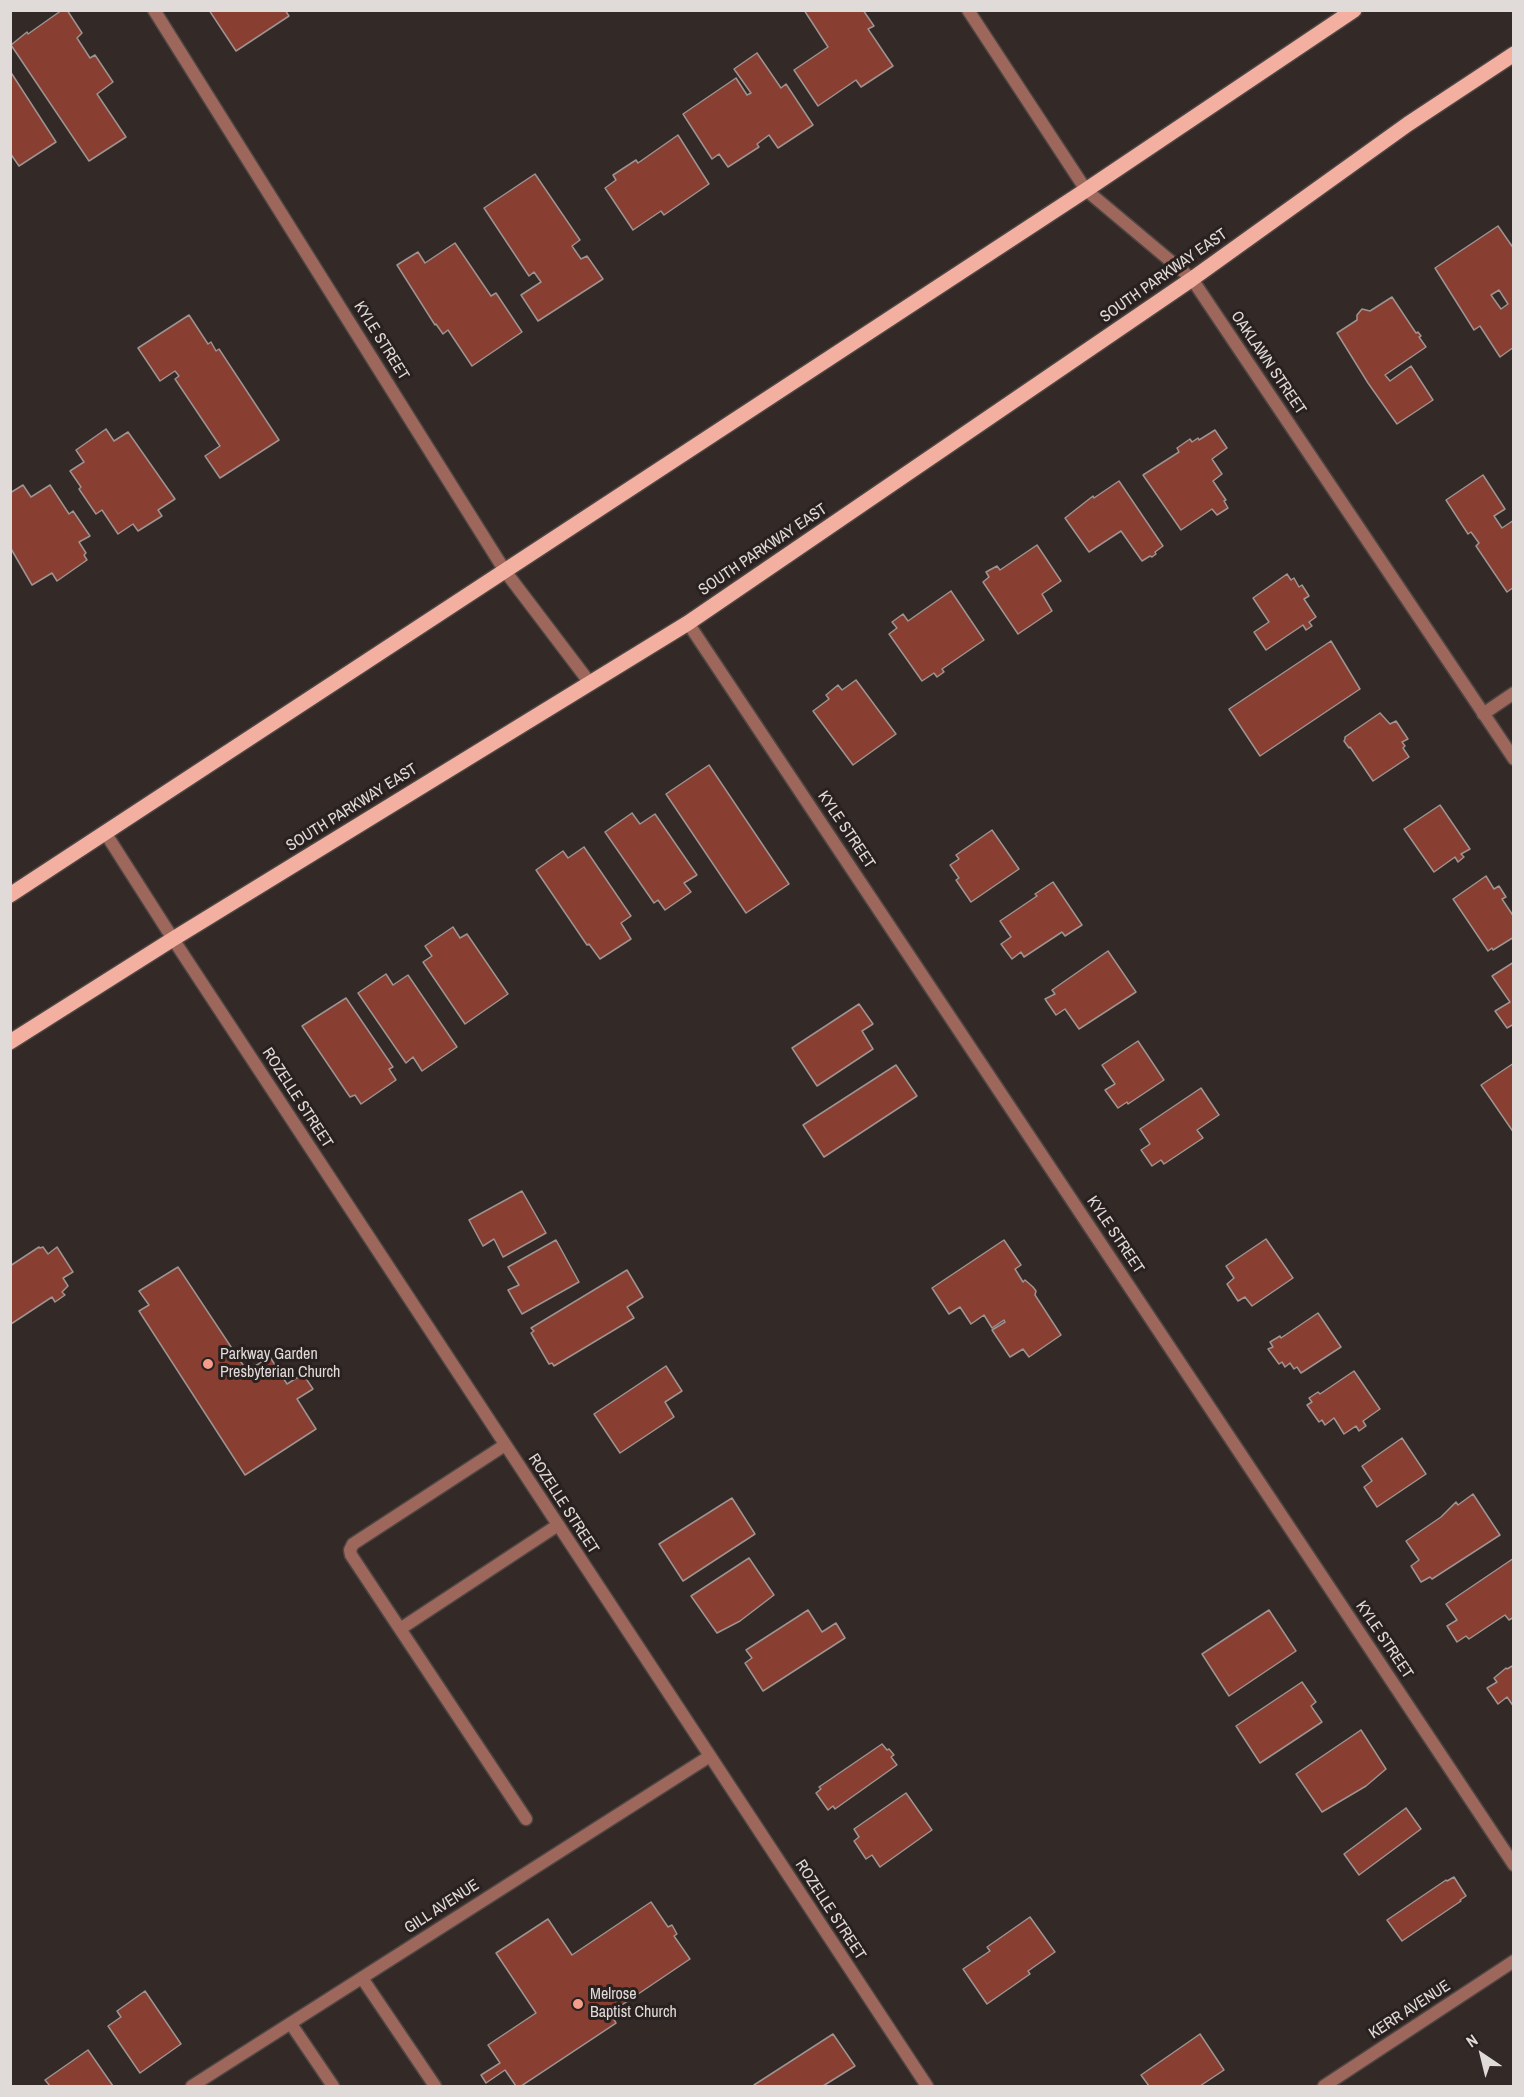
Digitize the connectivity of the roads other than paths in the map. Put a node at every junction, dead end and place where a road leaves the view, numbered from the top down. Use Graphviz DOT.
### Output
graph roads {
  1 [pos="154,10"];
  2 [pos="968,10"];
  3 [pos="1354,10"];
  4 [pos="1514,54"];
  5 [pos="1086,190"];
  6 [pos="1192,279"];
  7 [pos="505,571"];
  8 [pos="688,623"];
  9 [pos="590,683"];
  10 [pos="1514,693"];
  11 [pos="1483,714"];
  12 [pos="1514,759"];
  13 [pos="106,834"];
  14 [pos="10,895"];
  15 [pos="173,939"];
  16 [pos="10,1042"];
  17 [pos="505,1445"];
  18 [pos="558,1525"];
  19 [pos="400,1629"];
  20 [pos="710,1756"];
  21 [pos="525,1819"];
  22 [pos="1514,1864"];
  23 [pos="1514,1961"];
  24 [pos="362,1978"];
  25 [pos="291,2024"];
  26 [pos="192,2086"];
  27 [pos="333,2086"];
  28 [pos="435,2086"];
  29 [pos="927,2086"];
  30 [pos="1324,2086"];
  1 -- 7 [label="street, KYLE STREET"];
  2 -- 5 [label="street, OAKLAWN STREET"];
  3 -- 5 [label="main road"];
  4 -- 6 [label="main road, SOUTH PARKWAY EAST"];
  5 -- 6 [label="street, OAKLAWN STREET"];
  5 -- 7 [label="main road"];
  6 -- 8 [label="main road, SOUTH PARKWAY EAST"];
  6 -- 11 [label="street, OAKLAWN STREET"];
  7 -- 9 [label="street, KYLE STREET"];
  7 -- 13 [label="main road"];
  8 -- 9 [label="main road, SOUTH PARKWAY EAST"];
  8 -- 22 [label="street, KYLE STREET"];
  9 -- 15 [label="main road, SOUTH PARKWAY EAST"];
  10 -- 11 [label="street"];
  11 -- 12 [label="street, OAKLAWN STREET"];
  13 -- 14 [label="main road"];
  13 -- 15 [label="street, ROZELLE STREET"];
  15 -- 16 [label="main road, SOUTH PARKWAY EAST"];
  15 -- 17 [label="street, ROZELLE STREET"];
  17 -- 18 [label="street, ROZELLE STREET"];
  17 -- 19 [label="street"];
  18 -- 19 [label="street"];
  18 -- 20 [label="street, ROZELLE STREET"];
  19 -- 21 [label="street"];
  20 -- 24 [label="street, GILL AVENUE"];
  20 -- 29 [label="street, ROZELLE STREET"];
  23 -- 30 [label="street, KERR AVENUE"];
  24 -- 25 [label="street, GILL AVENUE"];
  24 -- 28 [label="street"];
  25 -- 26 [label="street, GILL AVENUE"];
  25 -- 27 [label="street"];
}
